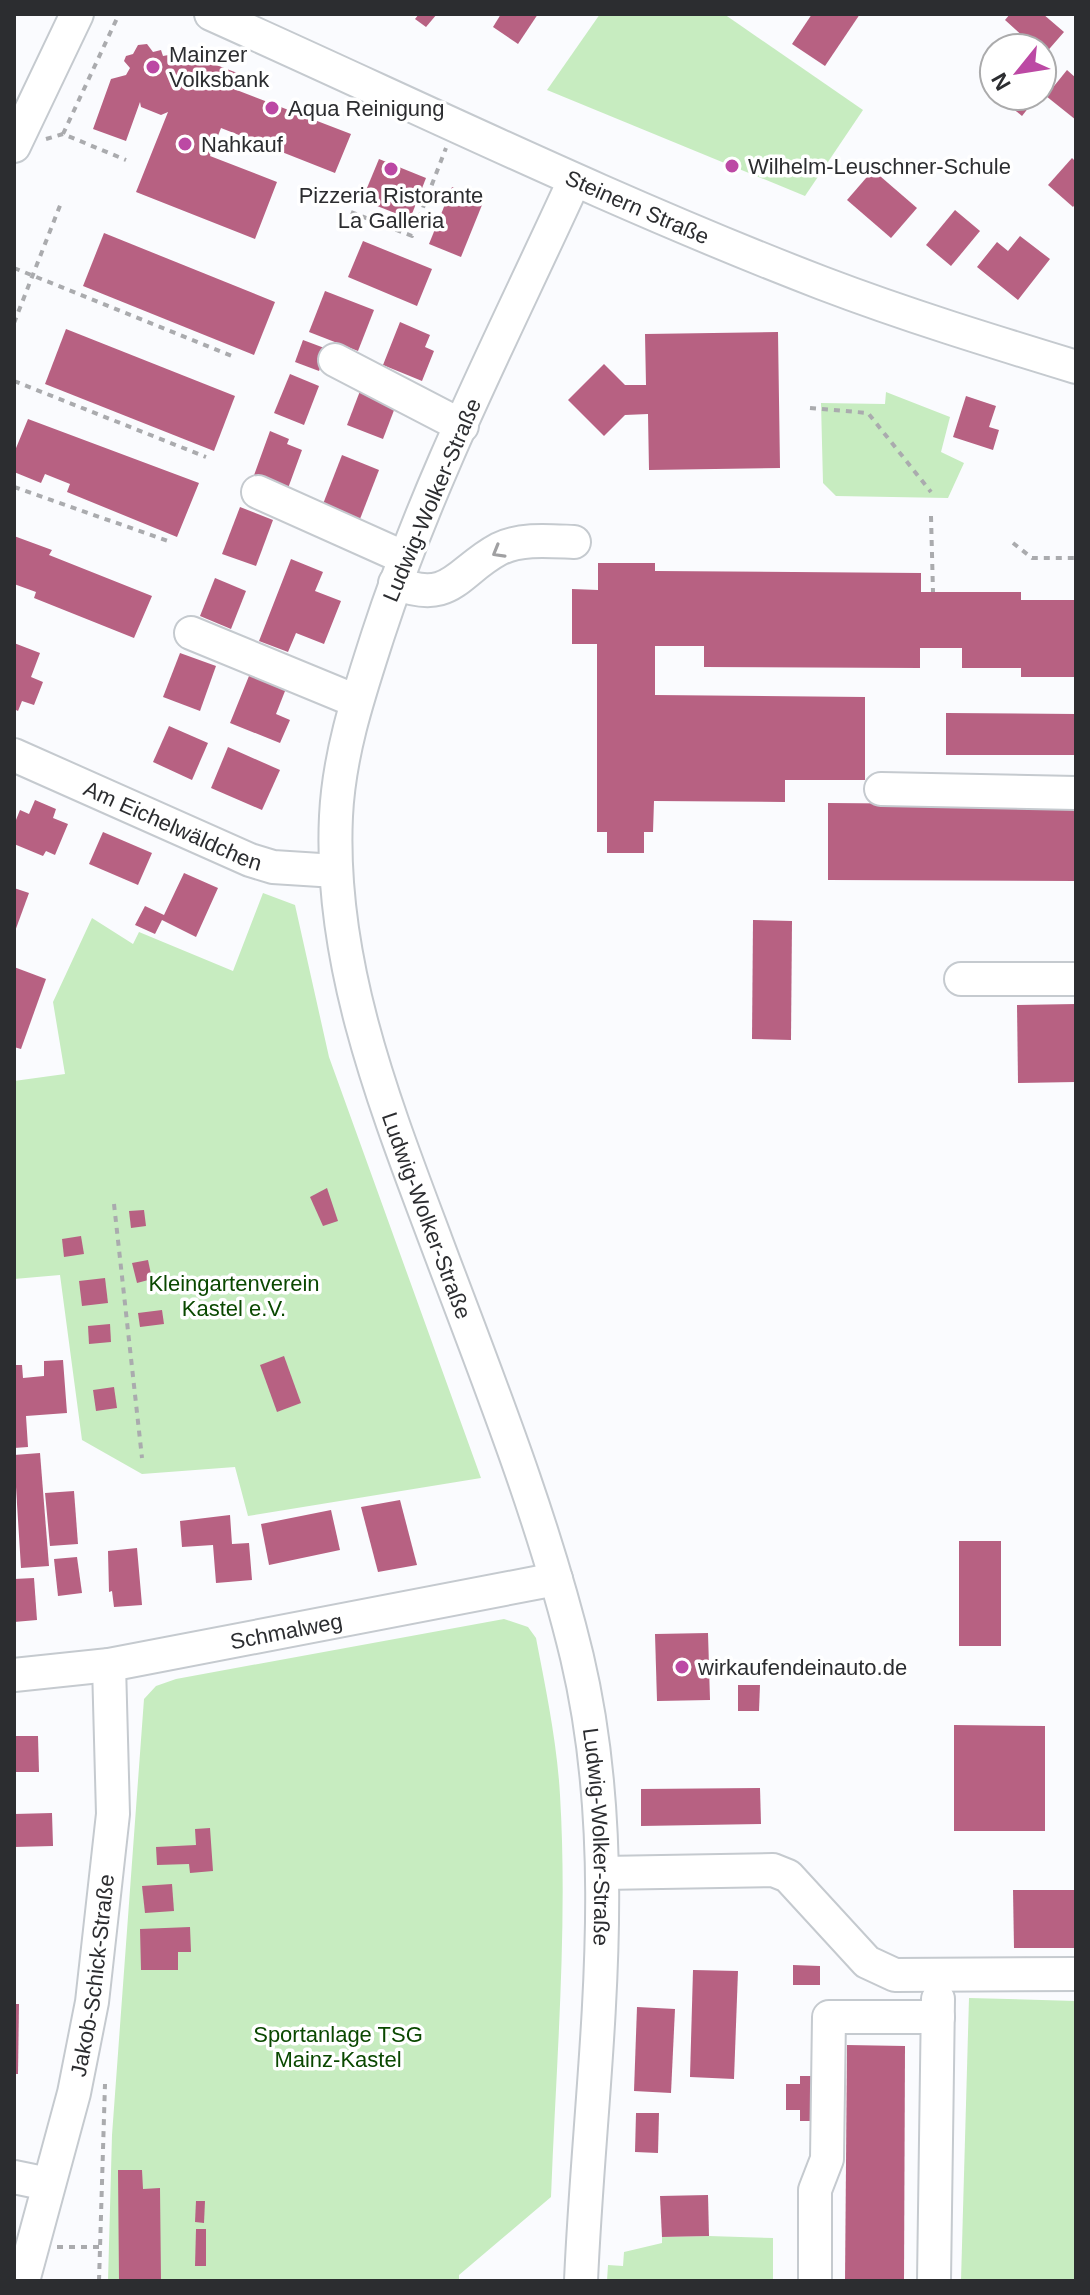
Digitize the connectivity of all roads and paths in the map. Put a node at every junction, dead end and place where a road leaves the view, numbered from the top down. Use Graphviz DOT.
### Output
graph roads {
  1 [pos="77,14"];
  2 [pos="119,14"];
  3 [pos="211,14"];
  4 [pos="454,127"];
  5 [pos="63,134"];
  6 [pos="15,144"];
  7 [pos="126,160"];
  8 [pos="574,181"];
  9 [pos="61,203"];
  10 [pos="351,212"];
  11 [pos="14,268"];
  12 [pos="33,275"];
  13 [pos="14,323"];
  14 [pos="232,356"];
  15 [pos="335,360"];
  16 [pos="1076,367"];
  17 [pos="14,381"];
  18 [pos="810,408"];
  19 [pos="462,426"];
  20 [pos="206,457"];
  21 [pos="14,487"];
  22 [pos="258,492"];
  23 [pos="931,492"];
  24 [pos="931,516"];
  25 [pos="168,541"];
  26 [pos="574,542"];
  27 [pos="1013,543"];
  28 [pos="1076,558"];
  29 [pos="399,570"];
  30 [pos="933,592"];
  31 [pos="191,633"];
  32 [pos="356,701"];
  33 [pos="15,758"];
  34 [pos="881,789"];
  35 [pos="1076,793"];
  36 [pos="336,871"];
  37 [pos="961,979"];
  38 [pos="1076,979"];
  39 [pos="114,1204"];
  40 [pos="142,1458"];
  41 [pos="556,1579"];
  42 [pos="109,1665"];
  43 [pos="14,1675"];
  44 [pos="603,1873"];
  45 [pos="1076,1974"];
  46 [pos="105,2074"];
  47 [pos="14,2177"];
  48 [pos="48,2184"];
  49 [pos="32,2247"];
  50 [pos="99,2247"];
  51 [pos="23,2281"];
  52 [pos="99,2281"];
  53 [pos="581,2281"];
  54 [pos="815,2281"];
  55 [pos="934,2281"];
  1 -- 6 [label="street"];
  2 -- 5 [label="path"];
  3 -- 4 [label="street, Steinern Straße"];
  4 -- 8 [label="street, Steinern Straße"];
  4 -- 10 [label="path"];
  5 -- 6 [label="path"];
  5 -- 7 [label="path"];
  8 -- 16 [label="street, Steinern Straße"];
  8 -- 19 [label="street, Ludwig-Wolker-Straße"];
  9 -- 12 [label="path"];
  11 -- 12 [label="path"];
  12 -- 13 [label="path"];
  12 -- 14 [label="path"];
  15 -- 19 [label="street"];
  17 -- 20 [label="path"];
  18 -- 23 [label="path"];
  19 -- 29 [label="street, Ludwig-Wolker-Straße"];
  21 -- 25 [label="path"];
  22 -- 29 [label="street"];
  24 -- 30 [label="path"];
  26 -- 29 [label="street, one-way"];
  27 -- 28 [label="path"];
  29 -- 32 [label="street, Ludwig-Wolker-Straße"];
  31 -- 32 [label="street"];
  32 -- 36 [label="street, Ludwig-Wolker-Straße"];
  33 -- 36 [label="street, Am Eichelwäldchen"];
  34 -- 35 [label="street"];
  36 -- 41 [label="street, Ludwig-Wolker-Straße"];
  37 -- 38 [label="street"];
  39 -- 40 [label="path"];
  41 -- 42 [label="street, Schmalweg"];
  41 -- 44 [label="street, Ludwig-Wolker-Straße"];
  42 -- 43 [label="street, Schmalweg"];
  42 -- 48 [label="street, Jakob-Schick-Straße"];
  44 -- 45 [label="street"];
  44 -- 53 [label="street, Ludwig-Wolker-Straße"];
  46 -- 50 [label="path"];
  47 -- 48 [label="street"];
  48 -- 49 [label="street, Jakob-Schick-Straße"];
  49 -- 50 [label="path"];
  49 -- 51 [label="street, Jakob-Schick-Straße"];
  50 -- 52 [label="path"];
  54 -- 55 [label="street"];
}
